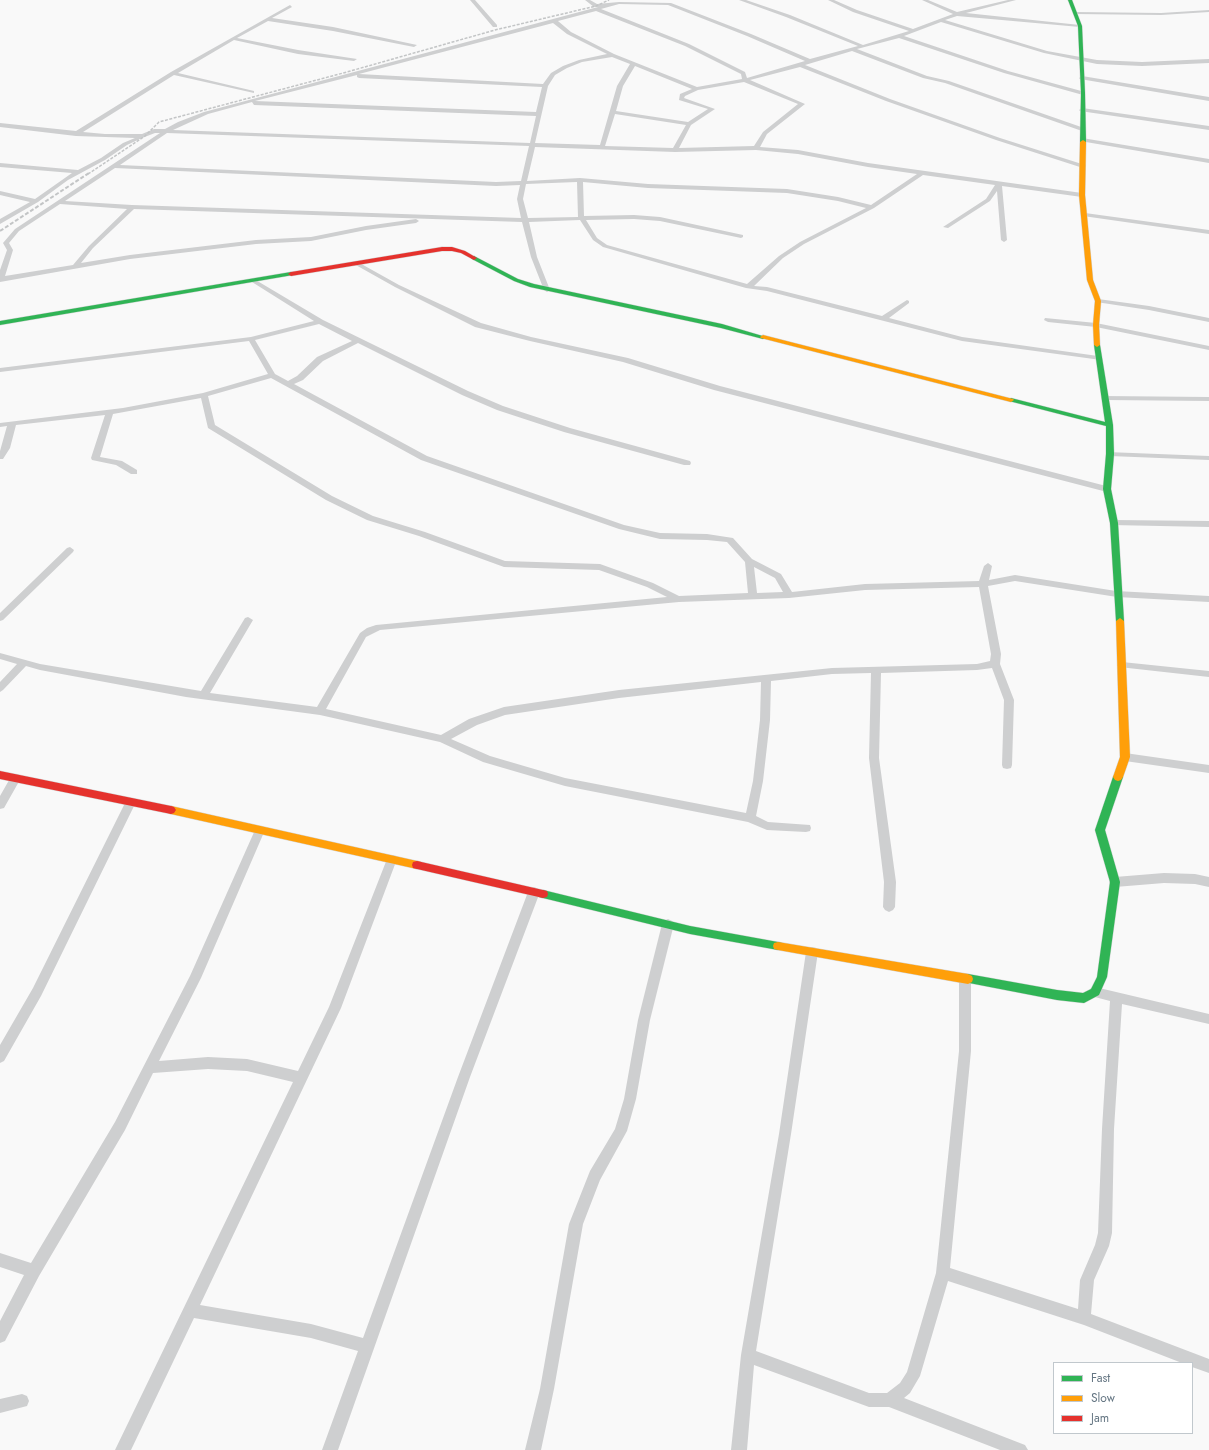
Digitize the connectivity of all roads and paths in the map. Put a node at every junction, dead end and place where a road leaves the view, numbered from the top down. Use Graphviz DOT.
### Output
graph roads {
  1 [pos="472,0"];
  2 [pos="587,0"];
  3 [pos="741,0"];
  4 [pos="830,0"];
  5 [pos="924,0"];
  6 [pos="1014,0"];
  7 [pos="1070,0"];
  8 [pos="619,3"];
  9 [pos="290,6"];
  10 [pos="598,10"];
  11 [pos="1203,11"];
  12 [pos="1209,11"];
  13 [pos="957,14"];
  14 [pos="1075,14"];
  15 [pos="268,18"];
  16 [pos="1209,18"];
  17 [pos="940,20"];
  18 [pos="554,22"];
  19 [pos="495,26"];
  20 [pos="1080,26"];
  21 [pos="912,30"];
  22 [pos="899,36"];
  23 [pos="234,39"];
  24 [pos="414,45"];
  25 [pos="862,46"];
  26 [pos="852,49"];
  27 [pos="612,55"];
  28 [pos="354,59"];
  29 [pos="1081,60"];
  30 [pos="810,61"];
  31 [pos="1209,61"];
  32 [pos="633,64"];
  33 [pos="800,65"];
  34 [pos="174,73"];
  35 [pos="348,76"];
  36 [pos="1082,78"];
  37 [pos="745,80"];
  38 [pos="545,86"];
  39 [pos="697,89"];
  40 [pos="252,92"];
  41 [pos="1082,93"];
  42 [pos="1209,99"];
  43 [pos="242,103"];
  44 [pos="1082,110"];
  45 [pos="613,112"];
  46 [pos="538,114"];
  47 [pos="689,124"];
  48 [pos="3,126"];
  49 [pos="1209,128"];
  50 [pos="1082,129"];
  51 [pos="0,131"];
  52 [pos="166,131"];
  53 [pos="76,134"];
  54 [pos="143,136"];
  55 [pos="1082,140"];
  56 [pos="532,145"];
  57 [pos="602,147"];
  58 [pos="756,148"];
  59 [pos="675,150"];
  60 [pos="1209,161"];
  61 [pos="0,165"];
  62 [pos="113,166"];
  63 [pos="1083,166"];
  64 [pos="78,172"];
  65 [pos="923,172"];
  66 [pos="580,180"];
  67 [pos="524,182"];
  68 [pos="999,183"];
  69 [pos="0,193"];
  70 [pos="1082,196"];
  71 [pos="36,201"];
  72 [pos="58,202"];
  73 [pos="132,207"];
  74 [pos="872,207"];
  75 [pos="1085,215"];
  76 [pos="436,217"];
  77 [pos="581,217"];
  78 [pos="525,220"];
  79 [pos="0,222"];
  80 [pos="946,227"];
  81 [pos="1209,232"];
  82 [pos="741,236"];
  83 [pos="1004,240"];
  84 [pos="356,263"];
  85 [pos="75,266"];
  86 [pos="0,280"];
  87 [pos="254,281"];
  88 [pos="748,288"];
  89 [pos="546,290"];
  90 [pos="1098,301"];
  91 [pos="907,302"];
  92 [pos="883,319"];
  93 [pos="1048,320"];
  94 [pos="1209,320"];
  95 [pos="320,322"];
  96 [pos="0,323"];
  97 [pos="1096,325"];
  98 [pos="251,339"];
  99 [pos="357,340"];
  100 [pos="1209,348"];
  101 [pos="1098,358"];
  102 [pos="0,370"];
  103 [pos="272,375"];
  104 [pos="288,384"];
  105 [pos="204,395"];
  106 [pos="1106,398"];
  107 [pos="1209,399"];
  108 [pos="110,411"];
  109 [pos="12,424"];
  110 [pos="0,425"];
  111 [pos="1109,425"];
  112 [pos="1110,454"];
  113 [pos="0,457"];
  114 [pos="1209,458"];
  115 [pos="686,462"];
  116 [pos="134,472"];
  117 [pos="1107,489"];
  118 [pos="1114,523"];
  119 [pos="1209,524"];
  120 [pos="70,550"];
  121 [pos="749,561"];
  122 [pos="988,566"];
  123 [pos="983,584"];
  124 [pos="1118,593"];
  125 [pos="789,595"];
  126 [pos="752,597"];
  127 [pos="679,599"];
  128 [pos="1209,599"];
  129 [pos="0,618"];
  130 [pos="248,620"];
  131 [pos="0,656"];
  132 [pos="24,662"];
  133 [pos="995,664"];
  134 [pos="1122,665"];
  135 [pos="876,669"];
  136 [pos="1209,674"];
  137 [pos="766,677"];
  138 [pos="0,688"];
  139 [pos="204,695"];
  140 [pos="320,711"];
  141 [pos="442,739"];
  142 [pos="1125,757"];
  143 [pos="1007,765"];
  144 [pos="1209,769"];
  145 [pos="0,775"];
  146 [pos="16,778"];
  147 [pos="131,802"];
  148 [pos="0,804"];
  149 [pos="750,818"];
  150 [pos="806,828"];
  151 [pos="260,830"];
  152 [pos="392,860"];
  153 [pos="1115,882"];
  154 [pos="1209,882"];
  155 [pos="534,892"];
  156 [pos="889,907"];
  157 [pos="668,924"];
  158 [pos="812,952"];
  159 [pos="965,978"];
  160 [pos="1095,992"];
  161 [pos="1116,997"];
  162 [pos="1209,1019"];
  163 [pos="0,1057"];
  164 [pos="150,1068"];
  165 [pos="301,1078"];
  166 [pos="0,1260"];
  167 [pos="34,1271"];
  168 [pos="943,1273"];
  169 [pos="190,1310"];
  170 [pos="1084,1318"];
  171 [pos="0,1336"];
  172 [pos="367,1346"];
  173 [pos="748,1355"];
  174 [pos="1209,1366"];
  175 [pos="889,1400"];
  176 [pos="22,1401"];
  177 [pos="0,1406"];
  178 [pos="123,1450"];
  179 [pos="330,1450"];
  180 [pos="533,1450"];
  181 [pos="739,1450"];
  182 [pos="1020,1450"];
  1 -- 19 [label="street"];
  2 -- 8 [label="street"];
  3 -- 25 [label="street"];
  4 -- 21 [label="street"];
  5 -- 13 [label="street"];
  6 -- 13 [label="street"];
  7 -- 14 [label="street"];
  8 -- 10 [label="street"];
  8 -- 30 [label="street"];
  9 -- 15 [label="street"];
  10 -- 18 [label="street"];
  10 -- 37 [label="street"];
  11 -- 12 [label="street"];
  11 -- 14 [label="street"];
  11 -- 16 [label="street"];
  13 -- 17 [label="street"];
  13 -- 20 [label="street"];
  14 -- 20 [label="street"];
  15 -- 23 [label="street"];
  15 -- 24 [label="street"];
  17 -- 21 [label="street"];
  17 -- 29 [label="street"];
  18 -- 27 [label="street"];
  18 -- 35 [label="street"];
  20 -- 29 [label="street"];
  21 -- 22 [label="street"];
  22 -- 25 [label="street"];
  22 -- 41 [label="street"];
  23 -- 28 [label="street"];
  23 -- 34 [label="street"];
  25 -- 26 [label="street"];
  26 -- 30 [label="street"];
  26 -- 50 [label="street"];
  27 -- 32 [label="street"];
  27 -- 38 [label="street"];
  29 -- 31 [label="street"];
  29 -- 36 [label="street"];
  30 -- 33 [label="street"];
  32 -- 39 [label="street"];
  32 -- 45 [label="street"];
  33 -- 37 [label="street"];
  33 -- 63 [label="street"];
  34 -- 40 [label="street"];
  34 -- 53 [label="street"];
  35 -- 38 [label="street"];
  35 -- 43 [label="street"];
  36 -- 41 [label="street"];
  36 -- 42 [label="street"];
  37 -- 39 [label="street"];
  37 -- 58 [label="street"];
  38 -- 46 [label="street"];
  39 -- 47 [label="street"];
  41 -- 44 [label="street"];
  43 -- 46 [label="street"];
  43 -- 52 [label="street"];
  44 -- 49 [label="street"];
  44 -- 50 [label="street"];
  45 -- 47 [label="street"];
  45 -- 57 [label="street"];
  46 -- 56 [label="street"];
  47 -- 59 [label="street"];
  48 -- 51 [label="street"];
  48 -- 53 [label="street"];
  50 -- 55 [label="street"];
  52 -- 54 [label="street"];
  52 -- 56 [label="street"];
  52 -- 62 [label="street"];
  53 -- 54 [label="street"];
  54 -- 64 [label="street"];
  55 -- 60 [label="street"];
  55 -- 63 [label="street"];
  56 -- 57 [label="street"];
  56 -- 67 [label="street"];
  57 -- 59 [label="street"];
  58 -- 59 [label="street"];
  58 -- 65 [label="street"];
  61 -- 64 [label="street"];
  62 -- 67 [label="street"];
  62 -- 72 [label="street"];
  63 -- 70 [label="street"];
  64 -- 71 [label="street"];
  65 -- 68 [label="street"];
  65 -- 74 [label="street"];
  66 -- 67 [label="street"];
  66 -- 74 [label="street"];
  66 -- 77 [label="street"];
  67 -- 78 [label="street"];
  68 -- 70 [label="street"];
  68 -- 80 [label="street"];
  68 -- 83 [label="street"];
  69 -- 71 [label="street"];
  70 -- 75 [label="street"];
  71 -- 79 [label="street"];
  72 -- 73 [label="street"];
  72 -- 86 [label="street"];
  73 -- 76 [label="street"];
  73 -- 85 [label="street"];
  74 -- 88 [label="street"];
  75 -- 81 [label="street"];
  75 -- 90 [label="street"];
  76 -- 78 [label="street"];
  76 -- 85 [label="street"];
  77 -- 78 [label="street"];
  77 -- 82 [label="street"];
  77 -- 88 [label="street"];
  78 -- 89 [label="street"];
  84 -- 87 [label="street"];
  84 -- 89 [label="street"];
  84 -- 117 [label="street"];
  85 -- 86 [label="street"];
  87 -- 95 [label="street"];
  87 -- 96 [label="street"];
  88 -- 92 [label="street"];
  89 -- 111 [label="street"];
  90 -- 94 [label="street"];
  90 -- 97 [label="street"];
  91 -- 92 [label="street"];
  92 -- 101 [label="street"];
  93 -- 97 [label="street"];
  95 -- 98 [label="street"];
  95 -- 99 [label="street"];
  97 -- 100 [label="street"];
  97 -- 101 [label="street"];
  98 -- 102 [label="street"];
  98 -- 103 [label="street"];
  99 -- 104 [label="street"];
  99 -- 115 [label="street"];
  101 -- 106 [label="street"];
  103 -- 104 [label="street"];
  103 -- 105 [label="street"];
  104 -- 121 [label="street"];
  105 -- 108 [label="street"];
  105 -- 127 [label="street"];
  106 -- 107 [label="street"];
  106 -- 111 [label="street"];
  108 -- 109 [label="street"];
  108 -- 116 [label="street"];
  109 -- 110 [label="street"];
  109 -- 113 [label="street"];
  111 -- 112 [label="street"];
  112 -- 114 [label="street"];
  112 -- 117 [label="street"];
  117 -- 118 [label="street"];
  118 -- 119 [label="street"];
  118 -- 124 [label="street"];
  120 -- 129 [label="street"];
  121 -- 125 [label="street"];
  121 -- 126 [label="street"];
  122 -- 123 [label="street"];
  123 -- 124 [label="street"];
  123 -- 125 [label="street"];
  123 -- 133 [label="street"];
  124 -- 128 [label="street"];
  124 -- 134 [label="street"];
  125 -- 126 [label="street"];
  126 -- 127 [label="street"];
  127 -- 140 [label="street"];
  130 -- 139 [label="street"];
  131 -- 132 [label="street"];
  132 -- 138 [label="street"];
  132 -- 139 [label="street"];
  133 -- 135 [label="street"];
  133 -- 143 [label="street"];
  134 -- 136 [label="street"];
  134 -- 142 [label="street"];
  135 -- 137 [label="street"];
  135 -- 156 [label="street"];
  137 -- 141 [label="street"];
  137 -- 149 [label="street"];
  139 -- 140 [label="street"];
  140 -- 141 [label="street"];
  141 -- 149 [label="street"];
  142 -- 144 [label="street"];
  142 -- 153 [label="street"];
  145 -- 146 [label="street"];
  146 -- 147 [label="street"];
  146 -- 148 [label="street"];
  147 -- 151 [label="street"];
  147 -- 163 [label="street"];
  149 -- 150 [label="street"];
  151 -- 152 [label="street"];
  151 -- 164 [label="street"];
  152 -- 155 [label="street"];
  152 -- 165 [label="street"];
  153 -- 154 [label="street"];
  153 -- 160 [label="street"];
  155 -- 157 [label="street"];
  155 -- 172 [label="street"];
  157 -- 158 [label="street"];
  157 -- 180 [label="street"];
  158 -- 159 [label="street"];
  158 -- 173 [label="street"];
  159 -- 160 [label="street"];
  159 -- 168 [label="street"];
  160 -- 161 [label="street"];
  161 -- 162 [label="street"];
  161 -- 170 [label="street"];
  164 -- 165 [label="street"];
  164 -- 167 [label="street"];
  165 -- 169 [label="street"];
  166 -- 167 [label="street"];
  167 -- 171 [label="street"];
  168 -- 170 [label="street"];
  168 -- 175 [label="street"];
  169 -- 172 [label="street"];
  169 -- 178 [label="street"];
  170 -- 174 [label="street"];
  172 -- 179 [label="street"];
  173 -- 175 [label="street"];
  173 -- 181 [label="street"];
  175 -- 182 [label="street"];
  176 -- 177 [label="street"];
}
